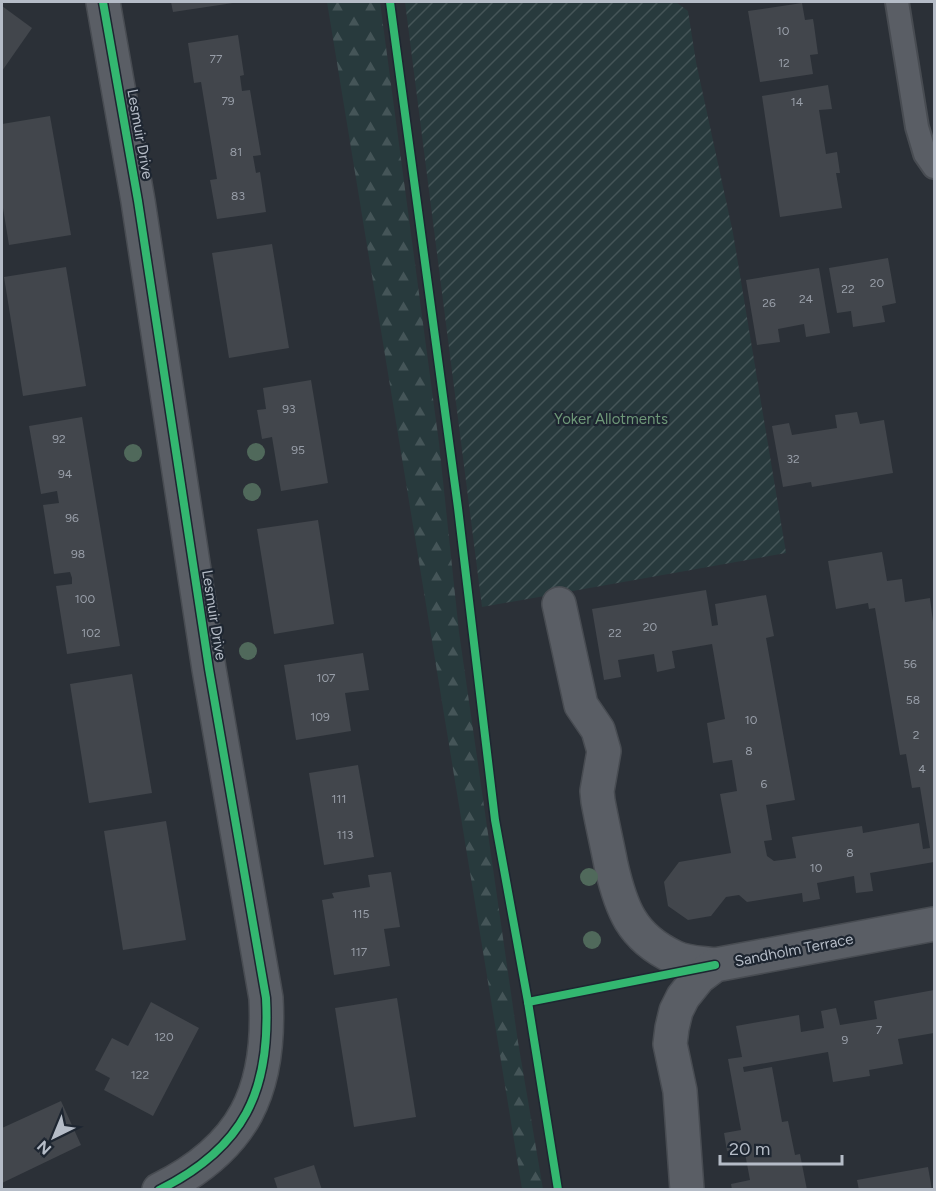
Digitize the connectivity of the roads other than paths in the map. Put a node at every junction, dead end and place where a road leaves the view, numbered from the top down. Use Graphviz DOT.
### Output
graph roads {
  1 [pos="103,2"];
  2 [pos="897,2"];
  3 [pos="934,167"];
  4 [pos="559,604"];
  5 [pos="934,924"];
  6 [pos="715,965"];
  7 [pos="197,1180"];
  8 [pos="159,1190"];
  9 [pos="687,1190"];
  1 -- 7 [label="street, Lesmuir Drive"];
  2 -- 3 [label="lane"];
  4 -- 6 [label="street"];
  5 -- 6 [label="street, Sandholm Terrace"];
  6 -- 9 [label="street, Sandholm Terrace"];
  7 -- 8 [label="street, Lesmuir Drive"];
}
